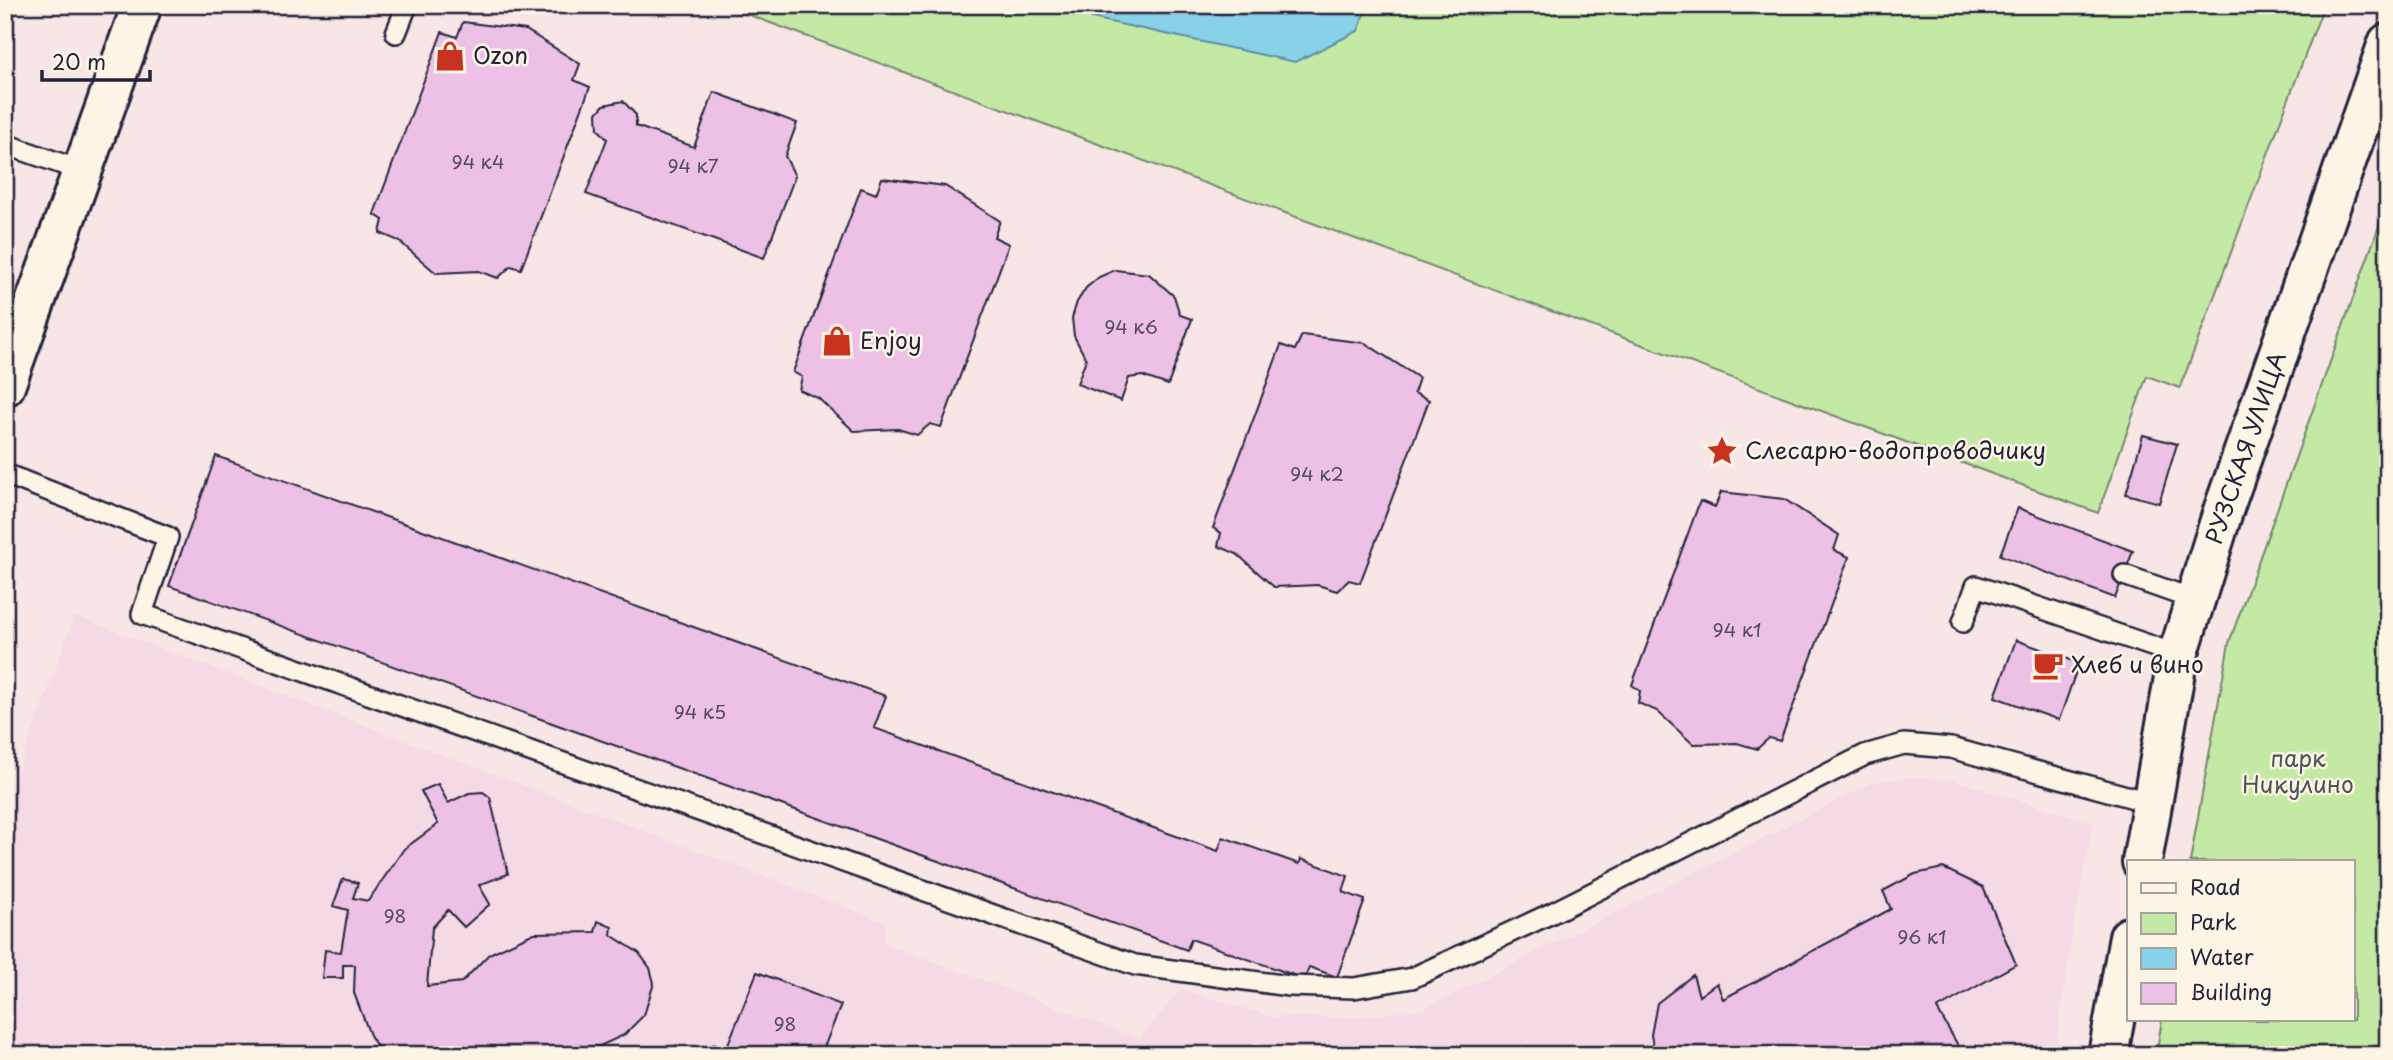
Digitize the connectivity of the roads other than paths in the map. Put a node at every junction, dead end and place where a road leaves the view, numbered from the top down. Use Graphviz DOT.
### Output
graph roads {
  1 [pos="142,5"];
  2 [pos="407,5"];
  3 [pos="396,33"];
  4 [pos="2388,43"];
  5 [pos="5,144"];
  6 [pos="82,171"];
  7 [pos="5,386"];
  8 [pos="5,474"];
  9 [pos="2124,575"];
  10 [pos="2195,600"];
  11 [pos="1963,622"];
  12 [pos="2178,655"];
  13 [pos="2152,803"];
  14 [pos="2142,860"];
  15 [pos="2127,948"];
  16 [pos="2108,1055"];
  1 -- 6 [label="street"];
  2 -- 3 [label="lane"];
  4 -- 10 [label="street, РУЗСКАЯ УЛИЦА"];
  5 -- 6 [label="lane"];
  6 -- 7 [label="street"];
  8 -- 13 [label="lane"];
  9 -- 10 [label="lane"];
  10 -- 12 [label="street, РУЗСКАЯ УЛИЦА"];
  11 -- 12 [label="lane"];
  12 -- 13 [label="street, РУЗСКАЯ УЛИЦА"];
  13 -- 14 [label="street, РУЗСКАЯ УЛИЦА"];
  15 -- 16 [label="street"];
}
